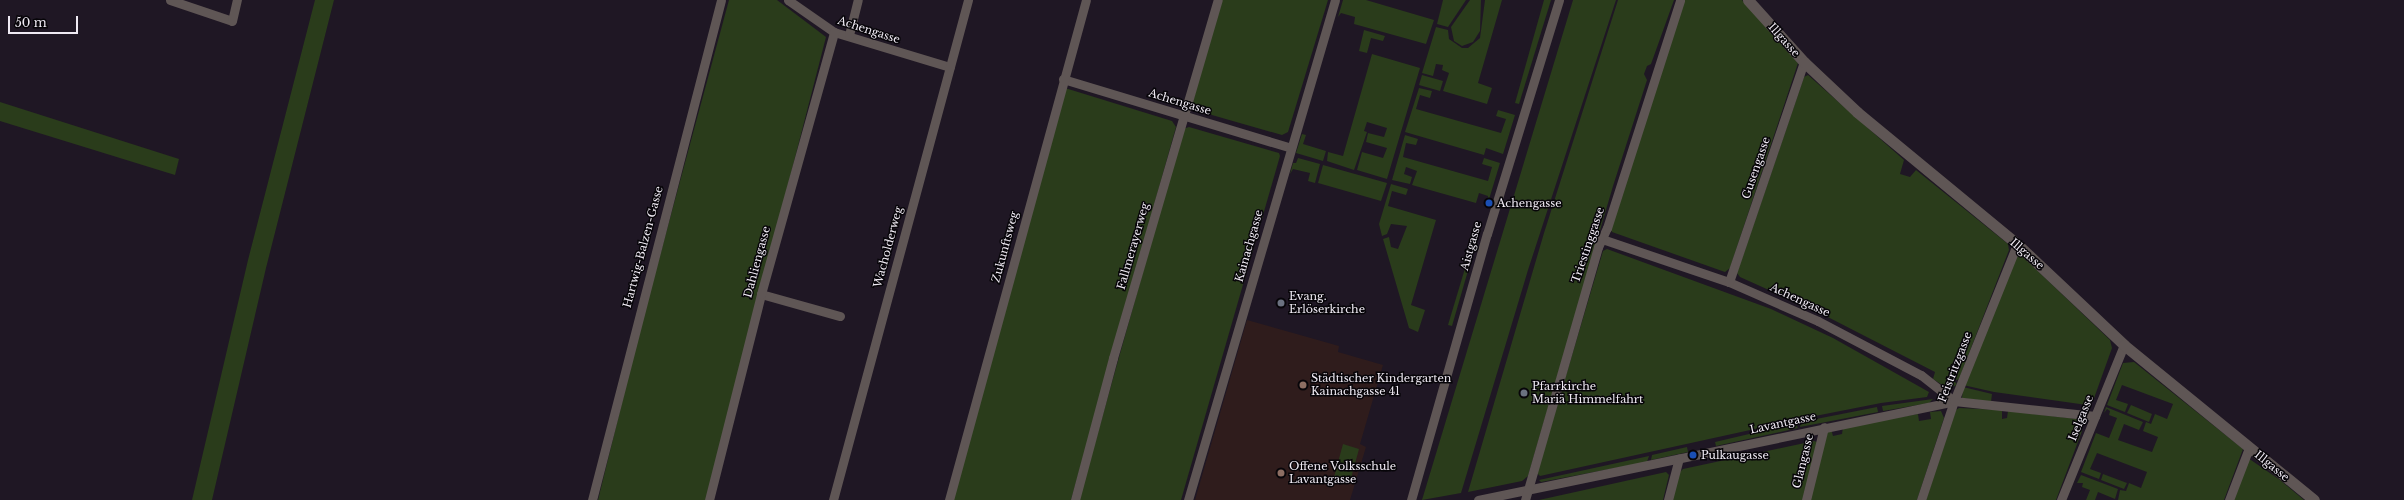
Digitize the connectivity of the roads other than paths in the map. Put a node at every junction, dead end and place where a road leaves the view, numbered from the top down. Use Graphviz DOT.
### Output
graph roads {
  1 [pos="170,0"];
  2 [pos="236,0"];
  3 [pos="720,0"];
  4 [pos="788,0"];
  5 [pos="858,0"];
  6 [pos="968,0"];
  7 [pos="1086,0"];
  8 [pos="1218,0"];
  9 [pos="1335,0"];
  10 [pos="1559,0"];
  11 [pos="1680,0"];
  12 [pos="1748,0"];
  13 [pos="834,32"];
  14 [pos="848,35"];
  15 [pos="1804,62"];
  16 [pos="950,67"];
  17 [pos="1063,80"];
  18 [pos="1183,115"];
  19 [pos="1290,148"];
  20 [pos="1602,239"];
  21 [pos="2016,244"];
  22 [pos="1729,282"];
  23 [pos="761,294"];
  24 [pos="840,316"];
  25 [pos="2124,344"];
  26 [pos="1954,401"];
  27 [pos="2095,416"];
  28 [pos="1824,427"];
  29 [pos="2249,448"];
  30 [pos="1679,458"];
  31 [pos="1528,490"];
  32 [pos="592,500"];
  33 [pos="709,500"];
  34 [pos="833,500"];
  35 [pos="949,500"];
  36 [pos="1076,500"];
  37 [pos="1188,500"];
  38 [pos="1411,500"];
  39 [pos="1478,500"];
  40 [pos="1525,500"];
  41 [pos="1668,500"];
  42 [pos="1806,500"];
  43 [pos="1922,500"];
  44 [pos="2061,500"];
  45 [pos="2229,500"];
  46 [pos="2314,500"];
  1 -- 2 [label="street"];
  3 -- 32 [label="street, Hartwig-Balzen-Gasse"];
  4 -- 13 [label="street, Achengasse"];
  5 -- 14 [label="street"];
  6 -- 16 [label="street, Wacholderweg"];
  7 -- 17 [label="street, Zukunftsweg"];
  8 -- 18 [label="street, Fallmerayerweg"];
  9 -- 19 [label="street, Kainachgasse"];
  10 -- 38 [label="street, Aistgasse"];
  11 -- 20 [label="street, Triestinggasse"];
  12 -- 15 [label="street, Illgasse"];
  13 -- 14 [label="street, Achengasse"];
  13 -- 23 [label="street, Dahliengasse"];
  14 -- 16 [label="street, Achengasse"];
  15 -- 21 [label="street, Illgasse"];
  15 -- 22 [label="street, Gusengasse"];
  16 -- 34 [label="street, Wacholderweg"];
  17 -- 18 [label="street, Achengasse"];
  17 -- 35 [label="street, Zukunftsweg"];
  18 -- 19 [label="street, Achengasse"];
  18 -- 36 [label="street, Fallmerayerweg"];
  19 -- 37 [label="street, Kainachgasse"];
  20 -- 22 [label="street, Achengasse"];
  20 -- 31 [label="street, Triestinggasse"];
  21 -- 25 [label="street, Illgasse"];
  21 -- 26 [label="street, Feistritzgasse"];
  22 -- 26 [label="street, Achengasse"];
  23 -- 24 [label="street"];
  23 -- 33 [label="street, Dahliengasse"];
  25 -- 27 [label="street, Iselgasse"];
  25 -- 29 [label="street, Illgasse"];
  26 -- 27 [label="street, Lavantgasse"];
  26 -- 28 [label="street, Lavantgasse"];
  26 -- 43 [label="street, Feistritzgasse"];
  27 -- 44 [label="street, Iselgasse"];
  28 -- 30 [label="street, Lavantgasse"];
  28 -- 42 [label="street, Glangasse"];
  29 -- 45 [label="street"];
  29 -- 46 [label="street, Illgasse"];
  30 -- 31 [label="street, Lavantgasse"];
  30 -- 41 [label="street"];
  31 -- 39 [label="street, Lavantgasse"];
  31 -- 40 [label="street, Triestinggasse"];
}
